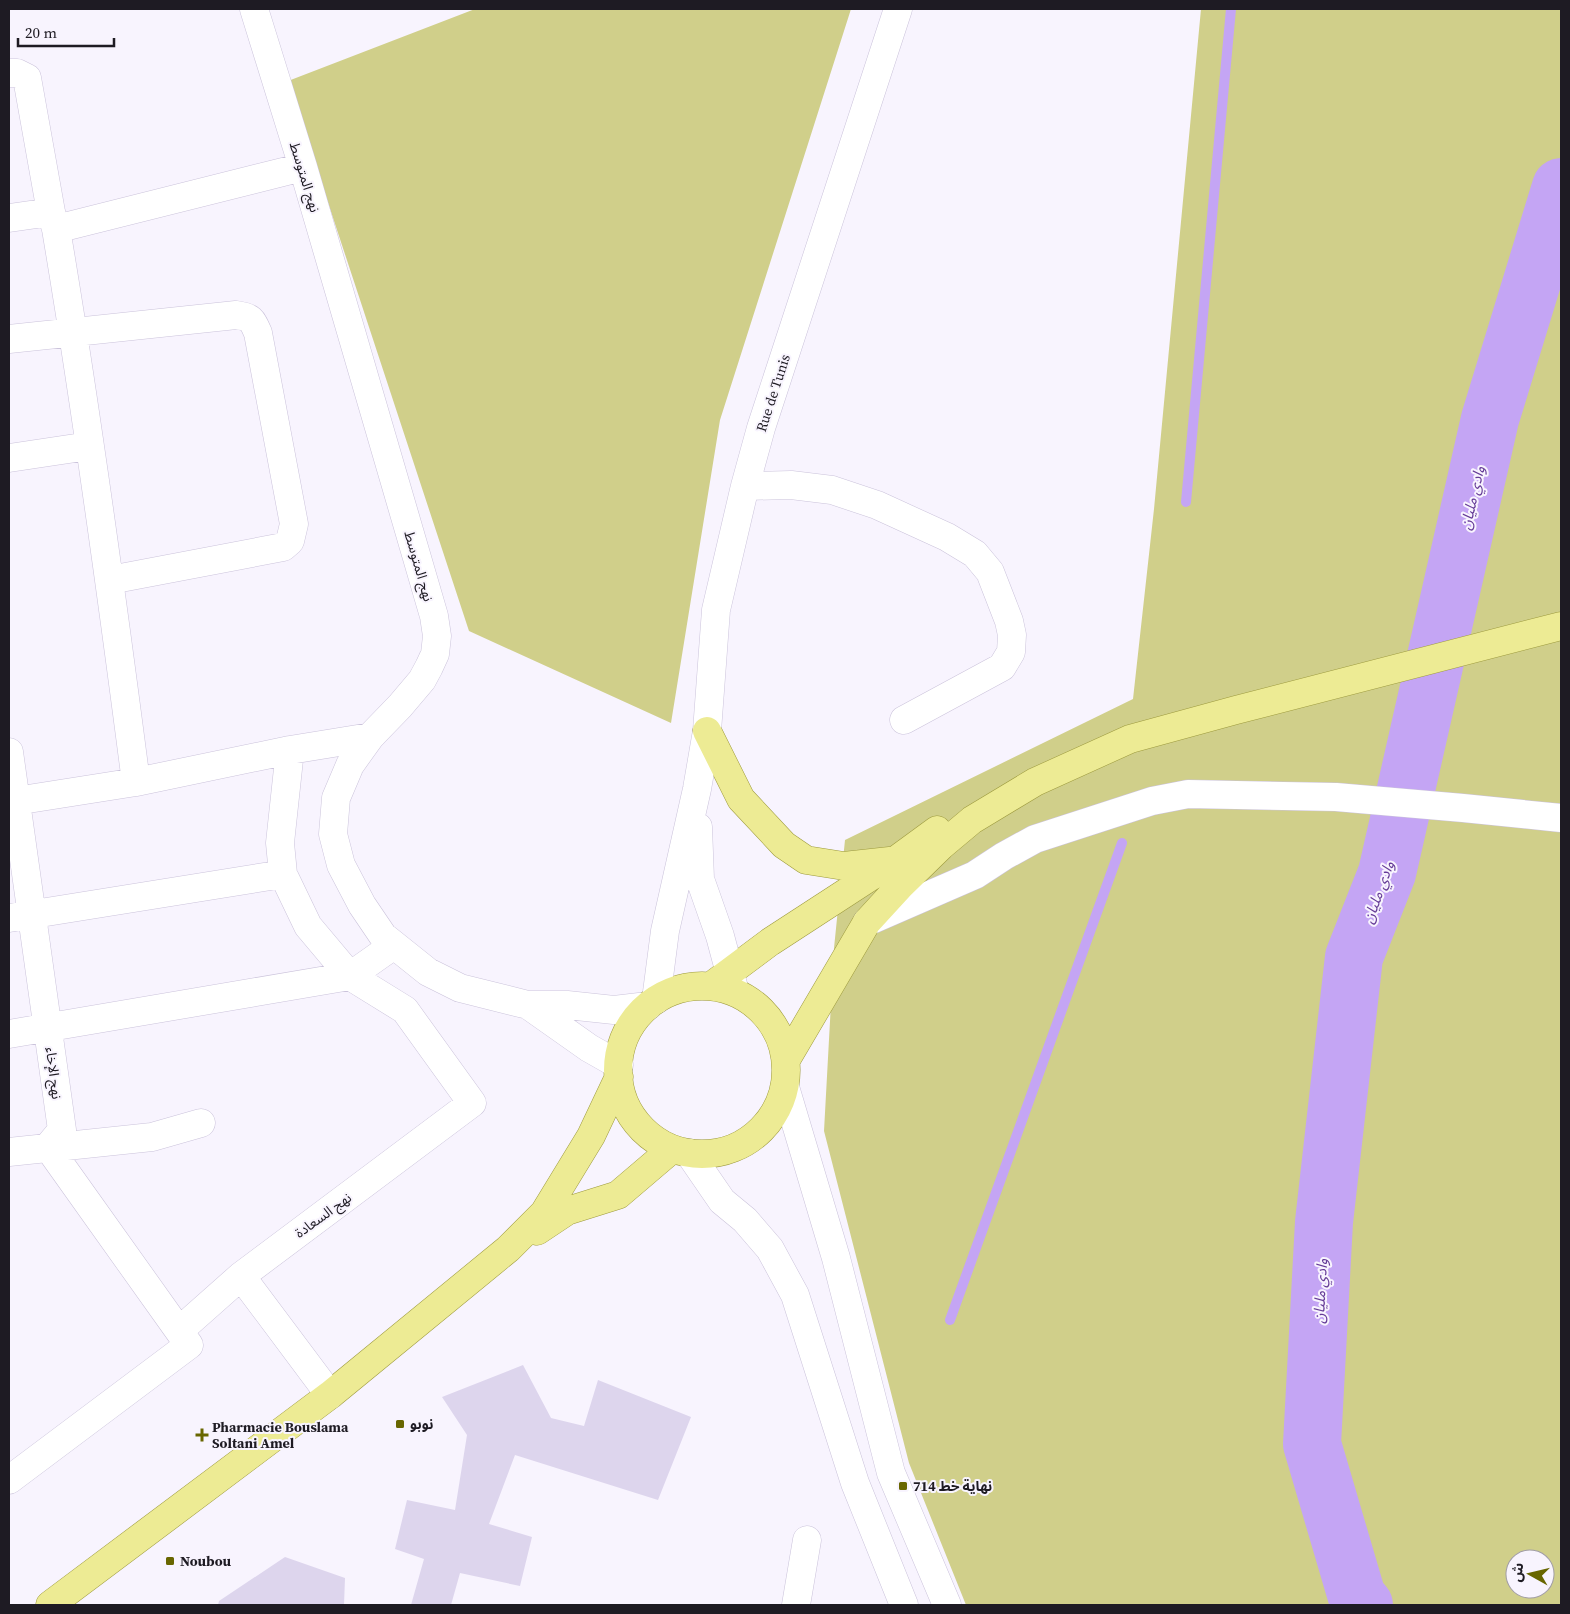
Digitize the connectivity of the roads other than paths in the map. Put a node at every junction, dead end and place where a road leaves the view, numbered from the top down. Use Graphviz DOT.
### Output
graph roads {
  1 [pos="254,9"];
  2 [pos="898,9"];
  3 [pos="9,73"];
  4 [pos="303,167"];
  5 [pos="9,218"];
  6 [pos="54,221"];
  7 [pos="74,331"];
  8 [pos="9,339"];
  9 [pos="89,446"];
  10 [pos="9,458"];
  11 [pos="745,486"];
  12 [pos="110,580"];
  13 [pos="1561,626"];
  14 [pos="904,720"];
  15 [pos="707,732"];
  16 [pos="370,737"];
  17 [pos="290,750"];
  18 [pos="9,752"];
  19 [pos="136,782"];
  20 [pos="697,789"];
  21 [pos="12,802"];
  22 [pos="1561,818"];
  23 [pos="972,820"];
  24 [pos="896,860"];
  25 [pos="283,874"];
  26 [pos="20,916"];
  27 [pos="867,922"];
  28 [pos="394,944"];
  29 [pos="350,976"];
  30 [pos="725,984"];
  31 [pos="652,1003"];
  32 [pos="528,1005"];
  33 [pos="48,1028"];
  34 [pos="9,1034"];
  35 [pos="786,1060"];
  36 [pos="619,1071"];
  37 [pos="785,1087"];
  38 [pos="201,1123"];
  39 [pos="48,1147"];
  40 [pos="680,1151"];
  41 [pos="9,1152"];
  42 [pos="508,1249"];
  43 [pos="241,1276"];
  44 [pos="184,1338"];
  45 [pos="330,1395"];
  46 [pos="9,1480"];
  47 [pos="807,1540"];
  48 [pos="50,1605"];
  49 [pos="796,1605"];
  50 [pos="904,1605"];
  51 [pos="947,1605"];
  1 -- 4 [label="street, نهج المتوسط"];
  2 -- 11 [label="street, Rue de Tunis"];
  3 -- 6 [label="street"];
  4 -- 6 [label="street"];
  4 -- 16 [label="street, نهج المتوسط"];
  5 -- 6 [label="street"];
  6 -- 7 [label="street"];
  7 -- 8 [label="street"];
  7 -- 9 [label="street"];
  7 -- 12 [label="street"];
  9 -- 10 [label="street"];
  9 -- 12 [label="street"];
  11 -- 14 [label="street"];
  11 -- 15 [label="street, Rue de Tunis"];
  12 -- 19 [label="street"];
  13 -- 23 [label="main road"];
  15 -- 20 [label="street, Rue de Tunis"];
  15 -- 24 [label="main road"];
  16 -- 17 [label="street"];
  16 -- 28 [label="street, نهج المتوسط"];
  17 -- 19 [label="street"];
  17 -- 25 [label="street"];
  18 -- 21 [label="street, نهج الإخاء"];
  19 -- 21 [label="street"];
  20 -- 30 [label="street"];
  20 -- 31 [label="street"];
  21 -- 26 [label="street, نهج الإخاء"];
  22 -- 27 [label="street"];
  23 -- 24 [label="main road"];
  23 -- 27 [label="main road"];
  24 -- 30 [label="main road"];
  25 -- 26 [label="street"];
  25 -- 29 [label="street"];
  26 -- 33 [label="street, نهج الإخاء"];
  27 -- 35 [label="main road"];
  28 -- 29 [label="street"];
  28 -- 32 [label="street, نهج المتوسط"];
  29 -- 33 [label="street"];
  29 -- 43 [label="street, نهج السعادة"];
  30 -- 31 [label="main road"];
  30 -- 35 [label="main road"];
  31 -- 32 [label="street"];
  31 -- 36 [label="main road"];
  32 -- 36 [label="street"];
  33 -- 34 [label="street"];
  33 -- 39 [label="street, نهج الإخاء"];
  35 -- 37 [label="main road"];
  36 -- 40 [label="main road"];
  36 -- 42 [label="main road"];
  37 -- 40 [label="main road"];
  37 -- 51 [label="street"];
  38 -- 39 [label="street"];
  39 -- 41 [label="street"];
  39 -- 44 [label="street"];
  40 -- 42 [label="main road"];
  40 -- 50 [label="street"];
  42 -- 45 [label="main road"];
  43 -- 44 [label="street, نهج السعادة"];
  43 -- 45 [label="street"];
  44 -- 46 [label="street, نهج السعادة"];
  45 -- 48 [label="main road"];
  47 -- 49 [label="street"];
}
